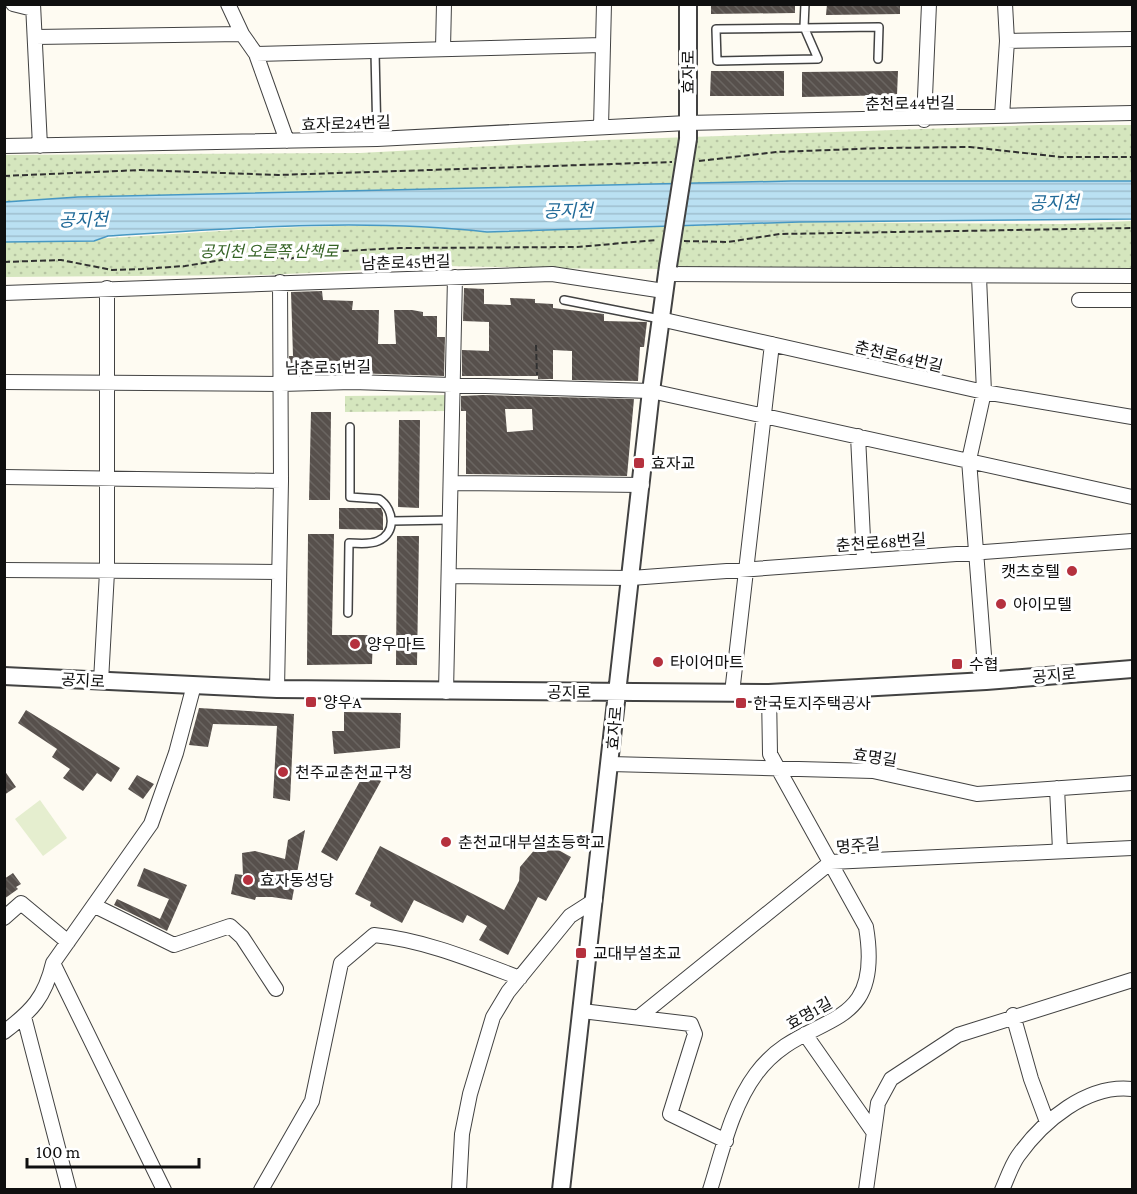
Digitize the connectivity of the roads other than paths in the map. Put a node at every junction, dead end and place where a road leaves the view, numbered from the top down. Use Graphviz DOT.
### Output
graph roads {
  1 [pos="13,4"];
  2 [pos="228,4"];
  3 [pos="444,4"];
  4 [pos="604,4"];
  5 [pos="688,4"];
  6 [pos="805,4"];
  7 [pos="929,4"];
  8 [pos="1005,4"];
  9 [pos="33,7"];
  10 [pos="804,27"];
  11 [pos="242,34"];
  12 [pos="35,37"];
  13 [pos="1132,39"];
  14 [pos="1007,41"];
  15 [pos="602,45"];
  16 [pos="443,48"];
  17 [pos="375,52"];
  18 [pos="255,54"];
  19 [pos="878,59"];
  20 [pos="1132,113"];
  21 [pos="1002,116"];
  22 [pos="924,120"];
  23 [pos="601,127"];
  24 [pos="687,131"];
  25 [pos="377,139"];
  26 [pos="286,141"];
  27 [pos="4,146"];
  28 [pos="40,146"];
  29 [pos="1132,276"];
  30 [pos="455,277"];
  31 [pos="666,277"];
  32 [pos="979,277"];
  33 [pos="280,282"];
  34 [pos="107,288"];
  35 [pos="4,293"];
  36 [pos="564,300"];
  37 [pos="1079,300"];
  38 [pos="1132,300"];
  39 [pos="660,319"];
  40 [pos="772,344"];
  41 [pos="4,381"];
  42 [pos="108,381"];
  43 [pos="281,384"];
  44 [pos="453,385"];
  45 [pos="651,391"];
  46 [pos="984,392"];
  47 [pos="762,413"];
  48 [pos="1132,417"];
  49 [pos="350,427"];
  50 [pos="858,436"];
  51 [pos="969,460"];
  52 [pos="4,477"];
  53 [pos="106,478"];
  54 [pos="281,481"];
  55 [pos="452,483"];
  56 [pos="642,485"];
  57 [pos="1132,497"];
  58 [pos="450,520"];
  59 [pos="392,521"];
  60 [pos="1132,541"];
  61 [pos="977,552"];
  62 [pos="864,559"];
  63 [pos="4,570"];
  64 [pos="745,570"];
  65 [pos="107,572"];
  66 [pos="278,572"];
  67 [pos="450,576"];
  68 [pos="631,578"];
  69 [pos="348,613"];
  70 [pos="1132,669"];
  71 [pos="4,676"];
  72 [pos="101,681"];
  73 [pos="986,681"];
  74 [pos="194,685"];
  75 [pos="277,689"];
  76 [pos="446,692"];
  77 [pos="617,692"];
  78 [pos="732,693"];
  79 [pos="769,693"];
  80 [pos="610,764"];
  81 [pos="776,766"];
  82 [pos="1132,783"];
  83 [pos="1057,788"];
  84 [pos="1132,848"];
  85 [pos="1060,850"];
  86 [pos="831,862"];
  87 [pos="595,900"];
  88 [pos="95,906"];
  89 [pos="4,918"];
  90 [pos="68,942"];
  91 [pos="53,963"];
  92 [pos="520,978"];
  93 [pos="1132,980"];
  94 [pos="276,989"];
  95 [pos="582,1011"];
  96 [pos="1013,1015"];
  97 [pos="24,1017"];
  98 [pos="639,1017"];
  99 [pos="4,1032"];
  100 [pos="806,1034"];
  101 [pos="1132,1089"];
  102 [pos="1047,1122"];
  103 [pos="872,1130"];
  104 [pos="726,1141"];
  105 [pos="69,1190"];
  106 [pos="164,1190"];
  107 [pos="261,1190"];
  108 [pos="459,1190"];
  109 [pos="561,1190"];
  110 [pos="710,1190"];
  111 [pos="866,1190"];
  112 [pos="1002,1190"];
  1 -- 9 [label="street"];
  2 -- 11 [label="street"];
  3 -- 16 [label="street"];
  4 -- 15 [label="street"];
  5 -- 24 [label="street, 효자로"];
  6 -- 10 [label="lane"];
  7 -- 22 [label="street"];
  8 -- 14 [label="street"];
  9 -- 12 [label="street"];
  10 -- 10 [label="lane"];
  10 -- 19 [label="lane"];
  11 -- 12 [label="street"];
  11 -- 18 [label="street"];
  12 -- 28 [label="street"];
  13 -- 14 [label="street"];
  14 -- 21 [label="street"];
  15 -- 16 [label="street"];
  15 -- 23 [label="street"];
  16 -- 17 [label="street"];
  17 -- 18 [label="street"];
  17 -- 25 [label="lane"];
  18 -- 26 [label="street"];
  20 -- 21 [label="street, 춘천로44번길"];
  21 -- 22 [label="street, 춘천로44번길"];
  22 -- 24 [label="street, 춘천로44번길"];
  23 -- 24 [label="street, 효자로24번길"];
  23 -- 25 [label="street, 효자로24번길"];
  24 -- 31 [label="street, 효자로, bridge"];
  25 -- 26 [label="street, 효자로24번길"];
  26 -- 28 [label="street, 효자로24번길"];
  27 -- 28 [label="street, 효자로24번길"];
  29 -- 32 [label="street, 남춘로45번길"];
  30 -- 31 [label="street, 남춘로45번길"];
  30 -- 33 [label="street, 남춘로45번길"];
  30 -- 44 [label="street"];
  31 -- 32 [label="street, 남춘로45번길"];
  31 -- 39 [label="street, 효자로"];
  32 -- 46 [label="street"];
  33 -- 34 [label="street, 남춘로45번길"];
  33 -- 43 [label="street"];
  34 -- 35 [label="street, 남춘로45번길"];
  34 -- 42 [label="street"];
  36 -- 39 [label="lane"];
  37 -- 38 [label="street"];
  39 -- 40 [label="street, 춘천로64번길"];
  39 -- 45 [label="street, 효자로"];
  40 -- 46 [label="street, 춘천로64번길"];
  40 -- 47 [label="street"];
  41 -- 42 [label="street, 남춘로51번길"];
  42 -- 43 [label="street, 남춘로51번길"];
  42 -- 53 [label="street"];
  43 -- 44 [label="street, 남춘로51번길"];
  43 -- 54 [label="street"];
  44 -- 45 [label="street, 남춘로51번길"];
  44 -- 55 [label="street"];
  45 -- 47 [label="street, 남춘로51번길"];
  45 -- 56 [label="street, 효자로"];
  46 -- 48 [label="street, 춘천로64번길"];
  46 -- 51 [label="street"];
  47 -- 50 [label="street, 남춘로51번길"];
  47 -- 64 [label="street"];
  49 -- 59 [label="lane"];
  50 -- 51 [label="street, 남춘로51번길"];
  50 -- 62 [label="street"];
  51 -- 57 [label="street, 남춘로51번길"];
  51 -- 61 [label="street"];
  52 -- 53 [label="street"];
  53 -- 54 [label="street"];
  53 -- 65 [label="street"];
  54 -- 66 [label="street"];
  55 -- 56 [label="street"];
  55 -- 58 [label="street"];
  56 -- 68 [label="street, 효자로"];
  58 -- 59 [label="lane"];
  58 -- 67 [label="street"];
  59 -- 69 [label="lane"];
  60 -- 61 [label="street, 춘천로68번길"];
  61 -- 62 [label="street, 춘천로68번길"];
  61 -- 73 [label="street"];
  62 -- 64 [label="street, 춘천로68번길"];
  63 -- 65 [label="street"];
  64 -- 68 [label="street, 춘천로68번길"];
  64 -- 78 [label="street"];
  65 -- 66 [label="street"];
  65 -- 72 [label="street"];
  66 -- 75 [label="street"];
  67 -- 68 [label="street, 춘천로68번길"];
  67 -- 76 [label="street"];
  68 -- 77 [label="street, 효자로"];
  70 -- 73 [label="street, 공지로"];
  71 -- 72 [label="street, 공지로"];
  72 -- 74 [label="street, 공지로"];
  73 -- 79 [label="street, 공지로"];
  74 -- 75 [label="street, 공지로"];
  74 -- 88 [label="street"];
  75 -- 76 [label="street, 공지로"];
  76 -- 77 [label="street, 공지로"];
  77 -- 78 [label="street, 공지로"];
  77 -- 80 [label="street, 효자로"];
  78 -- 79 [label="street, 공지로"];
  79 -- 81 [label="street, 효명1길"];
  80 -- 81 [label="street, 효명길"];
  80 -- 87 [label="street, 효자로"];
  81 -- 83 [label="street, 효명길"];
  81 -- 86 [label="street, 효명1길"];
  82 -- 83 [label="street, 효명길"];
  83 -- 85 [label="street"];
  84 -- 85 [label="street, 명주길"];
  85 -- 86 [label="street, 명주길"];
  86 -- 98 [label="street, 명주길"];
  86 -- 100 [label="street, 효명1길"];
  87 -- 92 [label="street"];
  87 -- 95 [label="street, 효자로"];
  88 -- 90 [label="street"];
  88 -- 94 [label="street"];
  89 -- 90 [label="street"];
  90 -- 91 [label="street"];
  91 -- 97 [label="street"];
  91 -- 106 [label="street"];
  92 -- 107 [label="street"];
  92 -- 108 [label="street"];
  93 -- 96 [label="street"];
  95 -- 98 [label="street"];
  95 -- 109 [label="street, 효자로"];
  96 -- 102 [label="street"];
  96 -- 103 [label="street"];
  97 -- 99 [label="street"];
  97 -- 105 [label="street"];
  98 -- 104 [label="street"];
  100 -- 103 [label="street"];
  100 -- 104 [label="street, 효명1길"];
  101 -- 102 [label="street"];
  102 -- 112 [label="street"];
  103 -- 111 [label="street"];
  104 -- 110 [label="street, 효명1길"];
}
